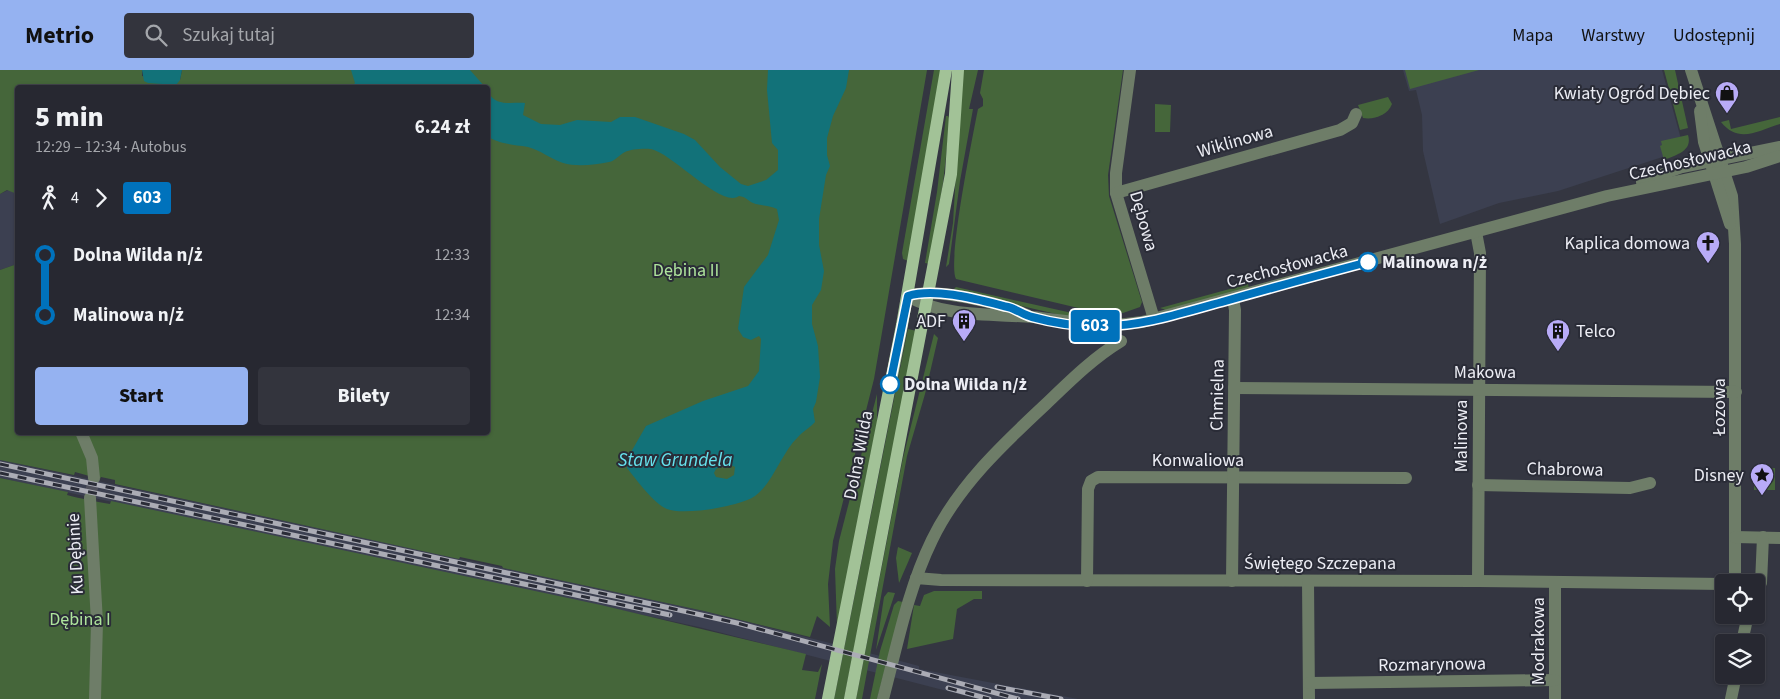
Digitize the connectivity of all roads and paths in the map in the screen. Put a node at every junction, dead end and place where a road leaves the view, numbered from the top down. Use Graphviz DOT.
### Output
graph roads {
  1 [pos="946,70"];
  2 [pos="958,70"];
  3 [pos="1130,70"];
  4 [pos="1691,70"];
  5 [pos="1356,114"];
  6 [pos="1780,147"];
  7 [pos="1780,156"];
  8 [pos="1717,166"];
  9 [pos="1116,193"];
  10 [pos="1476,232"];
  11 [pos="930,292"];
  12 [pos="908,296"];
  13 [pos="1233,299"];
  14 [pos="927,306"];
  15 [pos="1032,317"];
  16 [pos="1154,319"];
  17 [pos="1121,341"];
  18 [pos="1234,388"];
  19 [pos="1479,390"];
  20 [pos="1736,392"];
  21 [pos="82,435"];
  22 [pos="94,478"];
  23 [pos="1233,478"];
  24 [pos="1406,478"];
  25 [pos="1650,483"];
  26 [pos="1478,485"];
  27 [pos="90,498"];
  28 [pos="1735,537"];
  29 [pos="1763,537"];
  30 [pos="1780,538"];
  31 [pos="1735,574"];
  32 [pos="1761,574"];
  33 [pos="916,578"];
  34 [pos="1087,581"];
  35 [pos="1232,581"];
  36 [pos="1308,581"];
  37 [pos="1478,581"];
  38 [pos="1555,582"];
  39 [pos="1715,584"];
  40 [pos="1555,680"];
  41 [pos="1309,683"];
  42 [pos="1734,684"];
  43 [pos="95,699"];
  44 [pos="828,699"];
  45 [pos="850,699"];
  46 [pos="883,699"];
  47 [pos="1309,699"];
  48 [pos="1555,699"];
  49 [pos="1731,699"];
  1 -- 12 [label="main road, Dolna Wilda"];
  2 -- 11 [label="main road"];
  3 -- 9 [label="street, Dębowa"];
  4 -- 8 [label="street, Łozowa"];
  5 -- 9 [label="street, Wiklinowa"];
  6 -- 8 [label="street, Czechosłowacka"];
  7 -- 8 [label="street, Czechosłowacka"];
  8 -- 10 [label="street, Czechosłowacka"];
  8 -- 20 [label="street, Łozowa"];
  9 -- 16 [label="street, Dębowa"];
  10 -- 13 [label="street, Czechosłowacka"];
  10 -- 19 [label="street, Malinowa"];
  11 -- 12 [label="street, Czechosłowacka"];
  11 -- 14 [label="main road"];
  11 -- 15 [label="street, Czechosłowacka"];
  12 -- 14 [label="street, Czechosłowacka"];
  12 -- 44 [label="main road, Dolna Wilda"];
  13 -- 16 [label="street, Czechosłowacka"];
  13 -- 18 [label="street, Chmielna"];
  14 -- 15 [label="street, Czechosłowacka"];
  14 -- 45 [label="main road"];
  15 -- 16 [label="street, Czechosłowacka"];
  17 -- 33 [label="street"];
  18 -- 19 [label="street, Makowa"];
  18 -- 23 [label="street, Chmielna"];
  19 -- 20 [label="street, Makowa"];
  19 -- 26 [label="street, Malinowa"];
  20 -- 28 [label="street, Łozowa"];
  21 -- 22 [label="street"];
  23 -- 24 [label="street, Konwaliowa"];
  23 -- 34 [label="street, Konwaliowa"];
  23 -- 35 [label="street, Chmielna"];
  25 -- 26 [label="street, Chabrowa"];
  26 -- 37 [label="street, Malinowa"];
  27 -- 43 [label="street, Ku Dębinie"];
  28 -- 29 [label="street"];
  28 -- 31 [label="street, Łozowa"];
  29 -- 30 [label="street"];
  29 -- 32 [label="street"];
  33 -- 34 [label="street, Świętego Szczepana"];
  33 -- 46 [label="street"];
  34 -- 35 [label="street, Świętego Szczepana"];
  35 -- 36 [label="street, Świętego Szczepana"];
  36 -- 37 [label="street, Świętego Szczepana"];
  36 -- 41 [label="street"];
  37 -- 38 [label="street, Świętego Szczepana"];
  38 -- 39 [label="street, Świętego Szczepana"];
  38 -- 40 [label="street, Modrakowa"];
  40 -- 41 [label="street, Rozmarynowa"];
  40 -- 48 [label="street, Modrakowa"];
  41 -- 47 [label="street"];
  42 -- 49 [label="street"];
}
